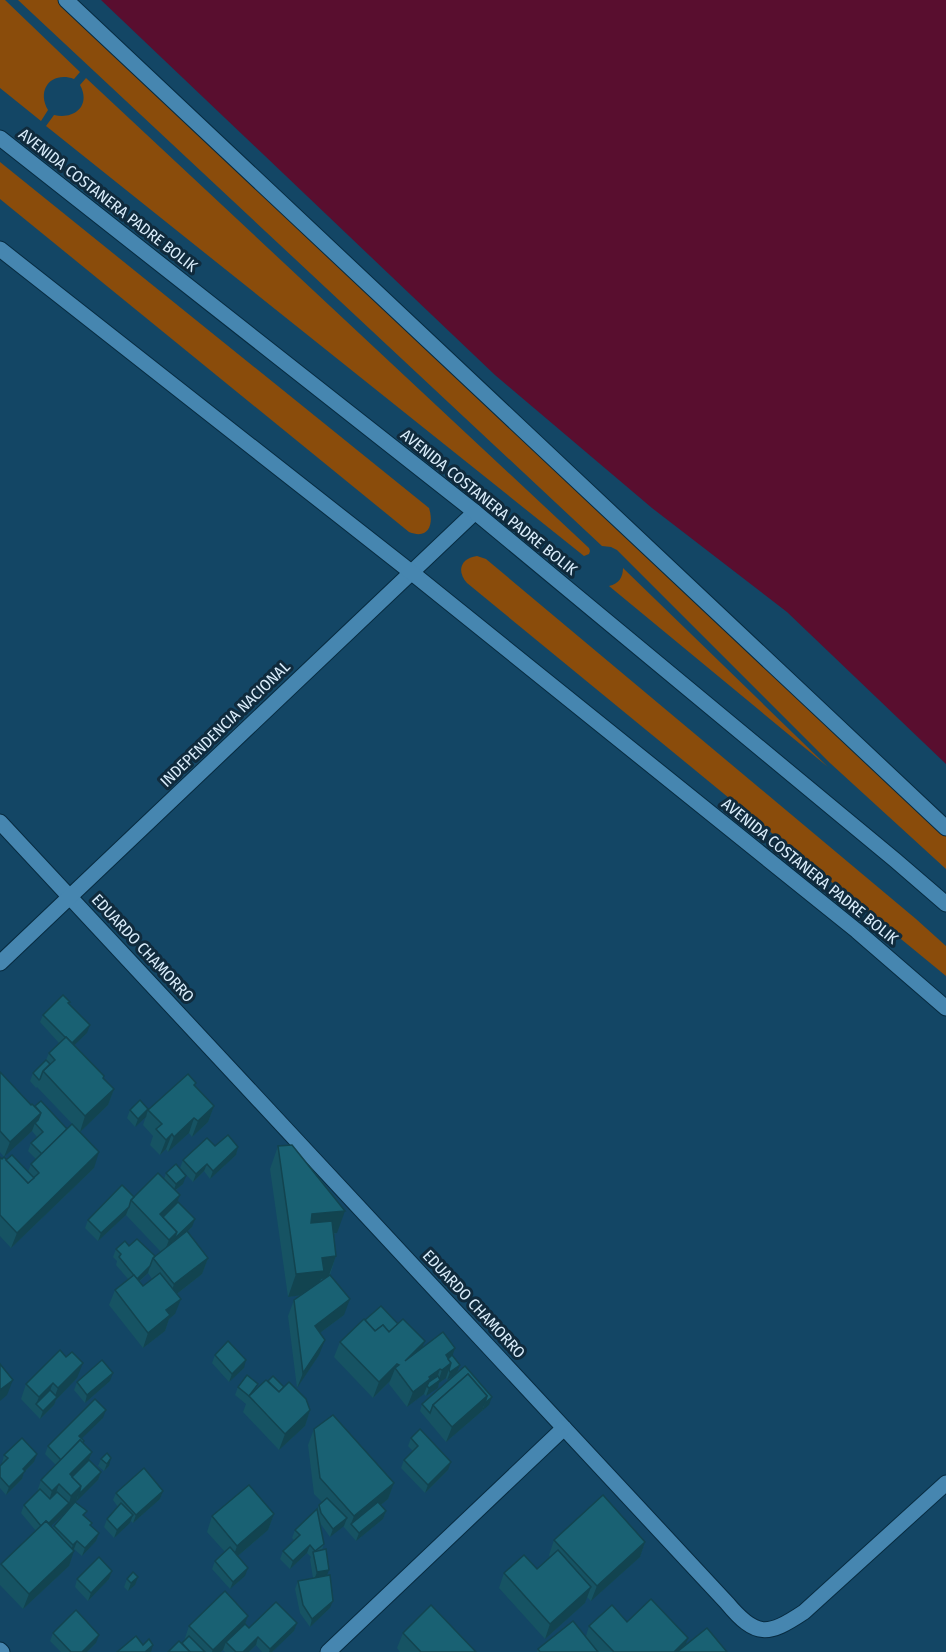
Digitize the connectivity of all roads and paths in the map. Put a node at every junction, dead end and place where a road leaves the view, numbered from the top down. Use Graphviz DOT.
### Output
graph roads {
  1 [pos="66,0"];
  2 [pos="0,138"];
  3 [pos="0,249"];
  4 [pos="475,512"];
  5 [pos="411,572"];
  6 [pos="0,822"];
  7 [pos="946,828"];
  8 [pos="70,897"];
  9 [pos="946,904"];
  10 [pos="0,963"];
  11 [pos="946,1008"];
  12 [pos="564,1428"];
  13 [pos="946,1483"];
  14 [pos="328,1652"];
  1 -- 7 [label="street"];
  2 -- 4 [label="street, AVENIDA COSTANERA PADRE BOLIK"];
  3 -- 5 [label="street, AVENIDA COSTANERA PADRE BOLIK"];
  4 -- 5 [label="street, INDEPENDENCIA NACIONAL"];
  4 -- 9 [label="street, AVENIDA COSTANERA PADRE BOLIK"];
  5 -- 8 [label="street, INDEPENDENCIA NACIONAL"];
  5 -- 11 [label="street, AVENIDA COSTANERA PADRE BOLIK"];
  6 -- 8 [label="street, EDUARDO CHAMORRO"];
  8 -- 10 [label="street, INDEPENDENCIA NACIONAL"];
  8 -- 12 [label="street, EDUARDO CHAMORRO"];
  12 -- 13 [label="street, EDUARDO CHAMORRO"];
  12 -- 14 [label="street"];
}
